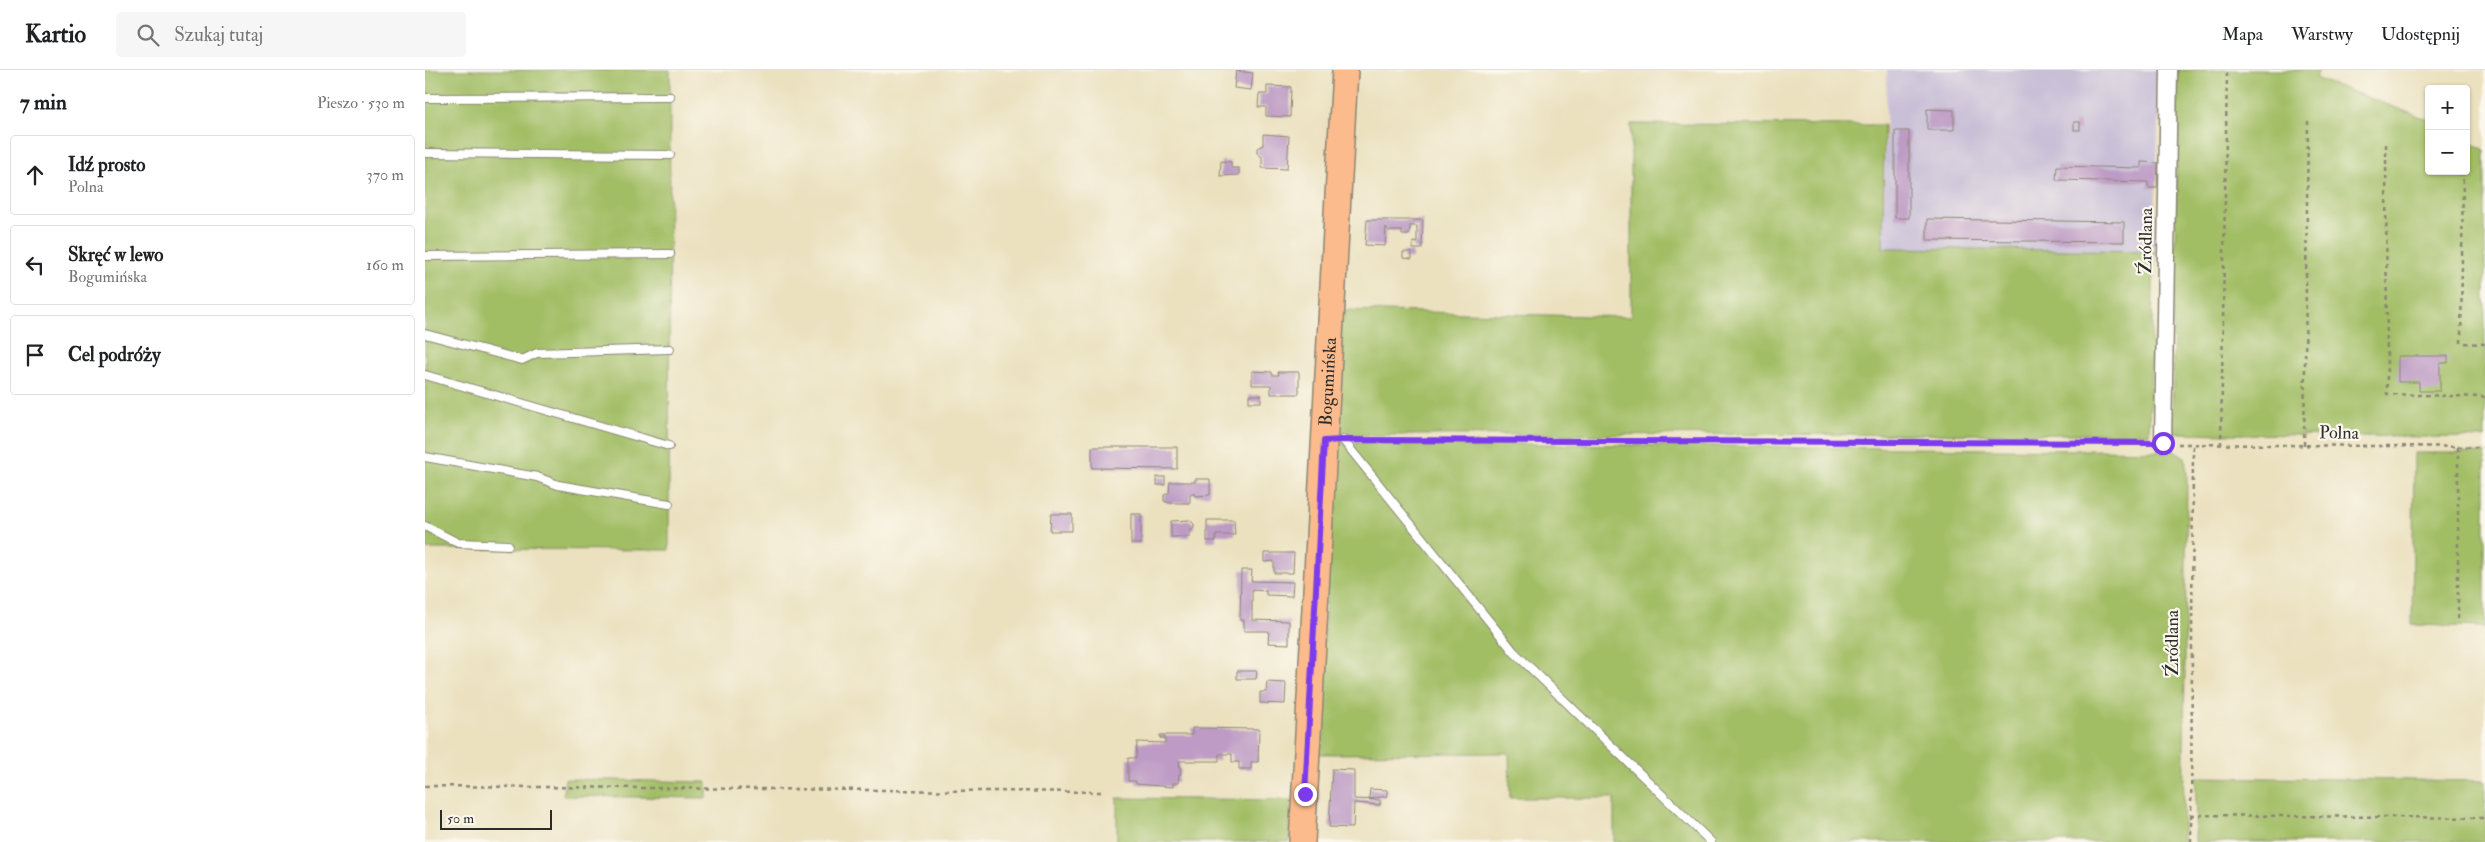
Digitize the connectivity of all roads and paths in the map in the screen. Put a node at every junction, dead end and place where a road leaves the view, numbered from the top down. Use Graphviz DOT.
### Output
graph roads {
  1 [pos="1345,70"];
  2 [pos="2169,70"];
  3 [pos="2227,70"];
  4 [pos="670,97"];
  5 [pos="425,98"];
  6 [pos="2308,121"];
  7 [pos="2386,144"];
  8 [pos="425,153"];
  9 [pos="670,155"];
  10 [pos="2463,175"];
  11 [pos="670,254"];
  12 [pos="425,256"];
  13 [pos="425,334"];
  14 [pos="2485,344"];
  15 [pos="669,349"];
  16 [pos="425,374"];
  17 [pos="2485,397"];
  18 [pos="1343,440"];
  19 [pos="2163,443"];
  20 [pos="2193,444"];
  21 [pos="2221,445"];
  22 [pos="2304,445"];
  23 [pos="669,446"];
  24 [pos="2458,447"];
  25 [pos="2485,447"];
  26 [pos="425,457"];
  27 [pos="669,504"];
  28 [pos="425,526"];
  29 [pos="508,545"];
  30 [pos="2458,622"];
  31 [pos="425,786"];
  32 [pos="1101,792"];
  33 [pos="2191,815"];
  34 [pos="2485,818"];
  35 [pos="1302,842"];
  36 [pos="1711,842"];
  37 [pos="2191,842"];
  1 -- 35 [label="main road, Bogumińska"];
  2 -- 19 [label="street, Źródlana"];
  3 -- 21 [label="path"];
  4 -- 5 [label="lane"];
  6 -- 22 [label="path"];
  7 -- 17 [label="path"];
  8 -- 9 [label="lane"];
  10 -- 14 [label="path"];
  11 -- 12 [label="lane"];
  13 -- 15 [label="lane"];
  16 -- 23 [label="lane"];
  18 -- 19 [label="path"];
  18 -- 36 [label="lane"];
  20 -- 21 [label="path, Polna"];
  20 -- 33 [label="path, Źródlana"];
  21 -- 22 [label="path, Polna"];
  22 -- 24 [label="path, Polna"];
  24 -- 25 [label="path, Polna"];
  24 -- 30 [label="path"];
  26 -- 27 [label="lane"];
  28 -- 29 [label="lane"];
  31 -- 32 [label="path"];
  33 -- 34 [label="path"];
  33 -- 37 [label="path, Źródlana"];
}
